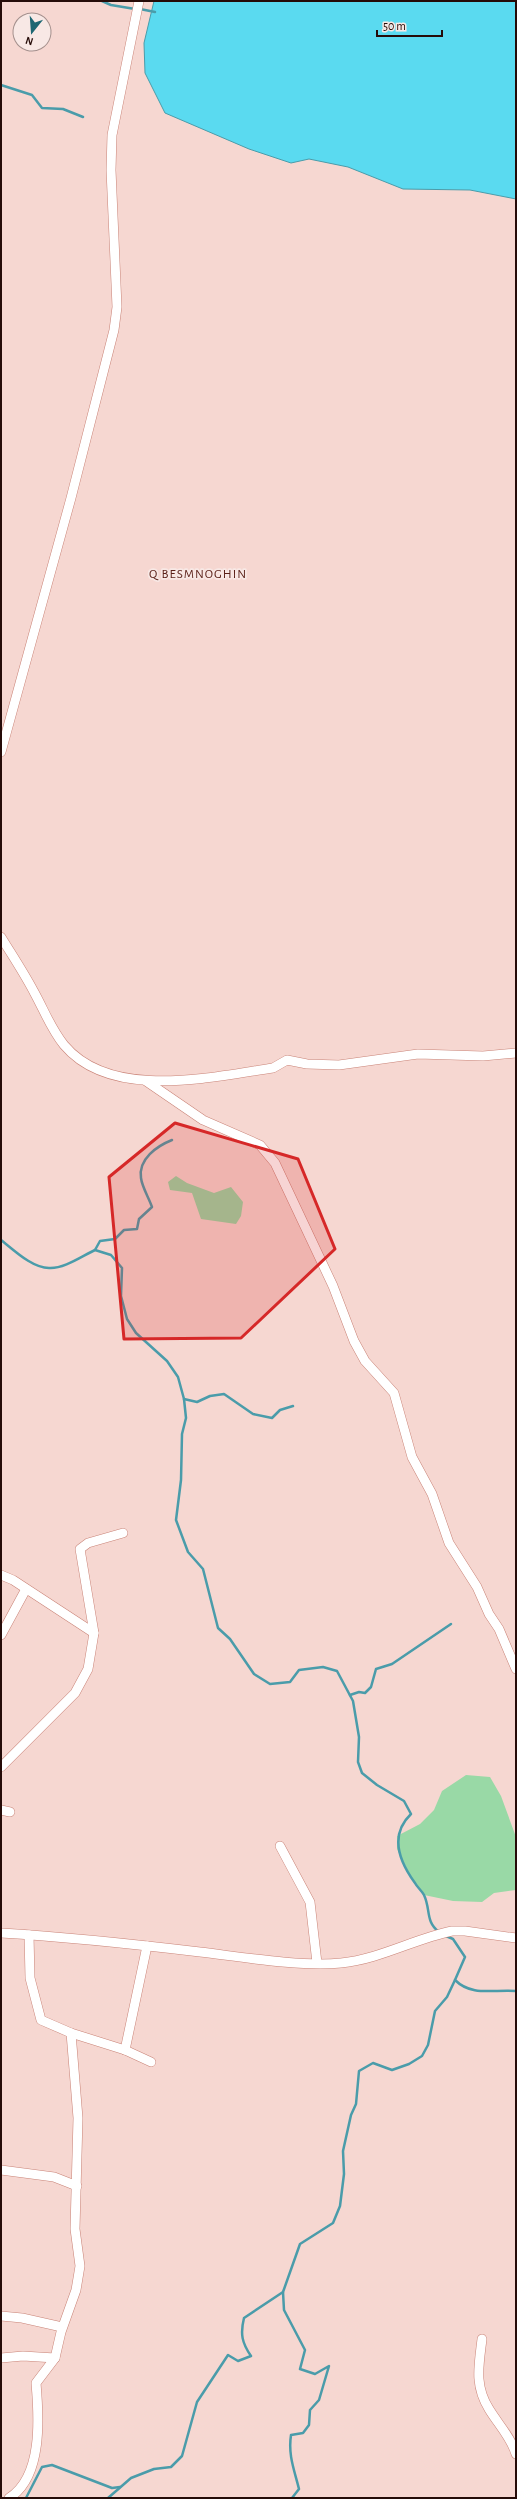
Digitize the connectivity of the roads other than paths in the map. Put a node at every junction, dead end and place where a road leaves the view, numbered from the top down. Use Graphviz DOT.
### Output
graph roads {
  1 [pos="139,1"];
  2 [pos="1,752"];
  3 [pos="1,937"];
  4 [pos="516,1053"];
  5 [pos="146,1081"];
  6 [pos="123,1533"];
  7 [pos="1,1575"];
  8 [pos="26,1589"];
  9 [pos="94,1633"];
  10 [pos="1,1635"];
  11 [pos="516,1669"];
  12 [pos="1,1767"];
  13 [pos="280,1846"];
  14 [pos="1,1933"];
  15 [pos="28,1935"];
  16 [pos="516,1938"];
  17 [pos="147,1946"];
  18 [pos="317,1963"];
  19 [pos="71,2033"];
  20 [pos="126,2050"];
  21 [pos="151,2062"];
  22 [pos="2,2171"];
  23 [pos="77,2186"];
  24 [pos="1,2316"];
  25 [pos="62,2327"];
  26 [pos="482,2339"];
  27 [pos="1,2358"];
  28 [pos="55,2358"];
  29 [pos="516,2454"];
  30 [pos="9,2498"];
  1 -- 2 [label="street"];
  3 -- 5 [label="street"];
  4 -- 5 [label="street"];
  5 -- 11 [label="street"];
  6 -- 9 [label="street"];
  7 -- 8 [label="street"];
  8 -- 9 [label="street"];
  8 -- 10 [label="street"];
  9 -- 12 [label="street"];
  13 -- 18 [label="street"];
  14 -- 15 [label="street"];
  15 -- 17 [label="street"];
  15 -- 19 [label="street"];
  16 -- 18 [label="street"];
  17 -- 18 [label="street"];
  17 -- 20 [label="street"];
  19 -- 20 [label="street"];
  19 -- 23 [label="street"];
  20 -- 21 [label="street"];
  22 -- 23 [label="street"];
  23 -- 25 [label="street"];
  24 -- 25 [label="street"];
  25 -- 28 [label="street"];
  26 -- 29 [label="street"];
  27 -- 28 [label="street"];
  28 -- 30 [label="street"];
}
